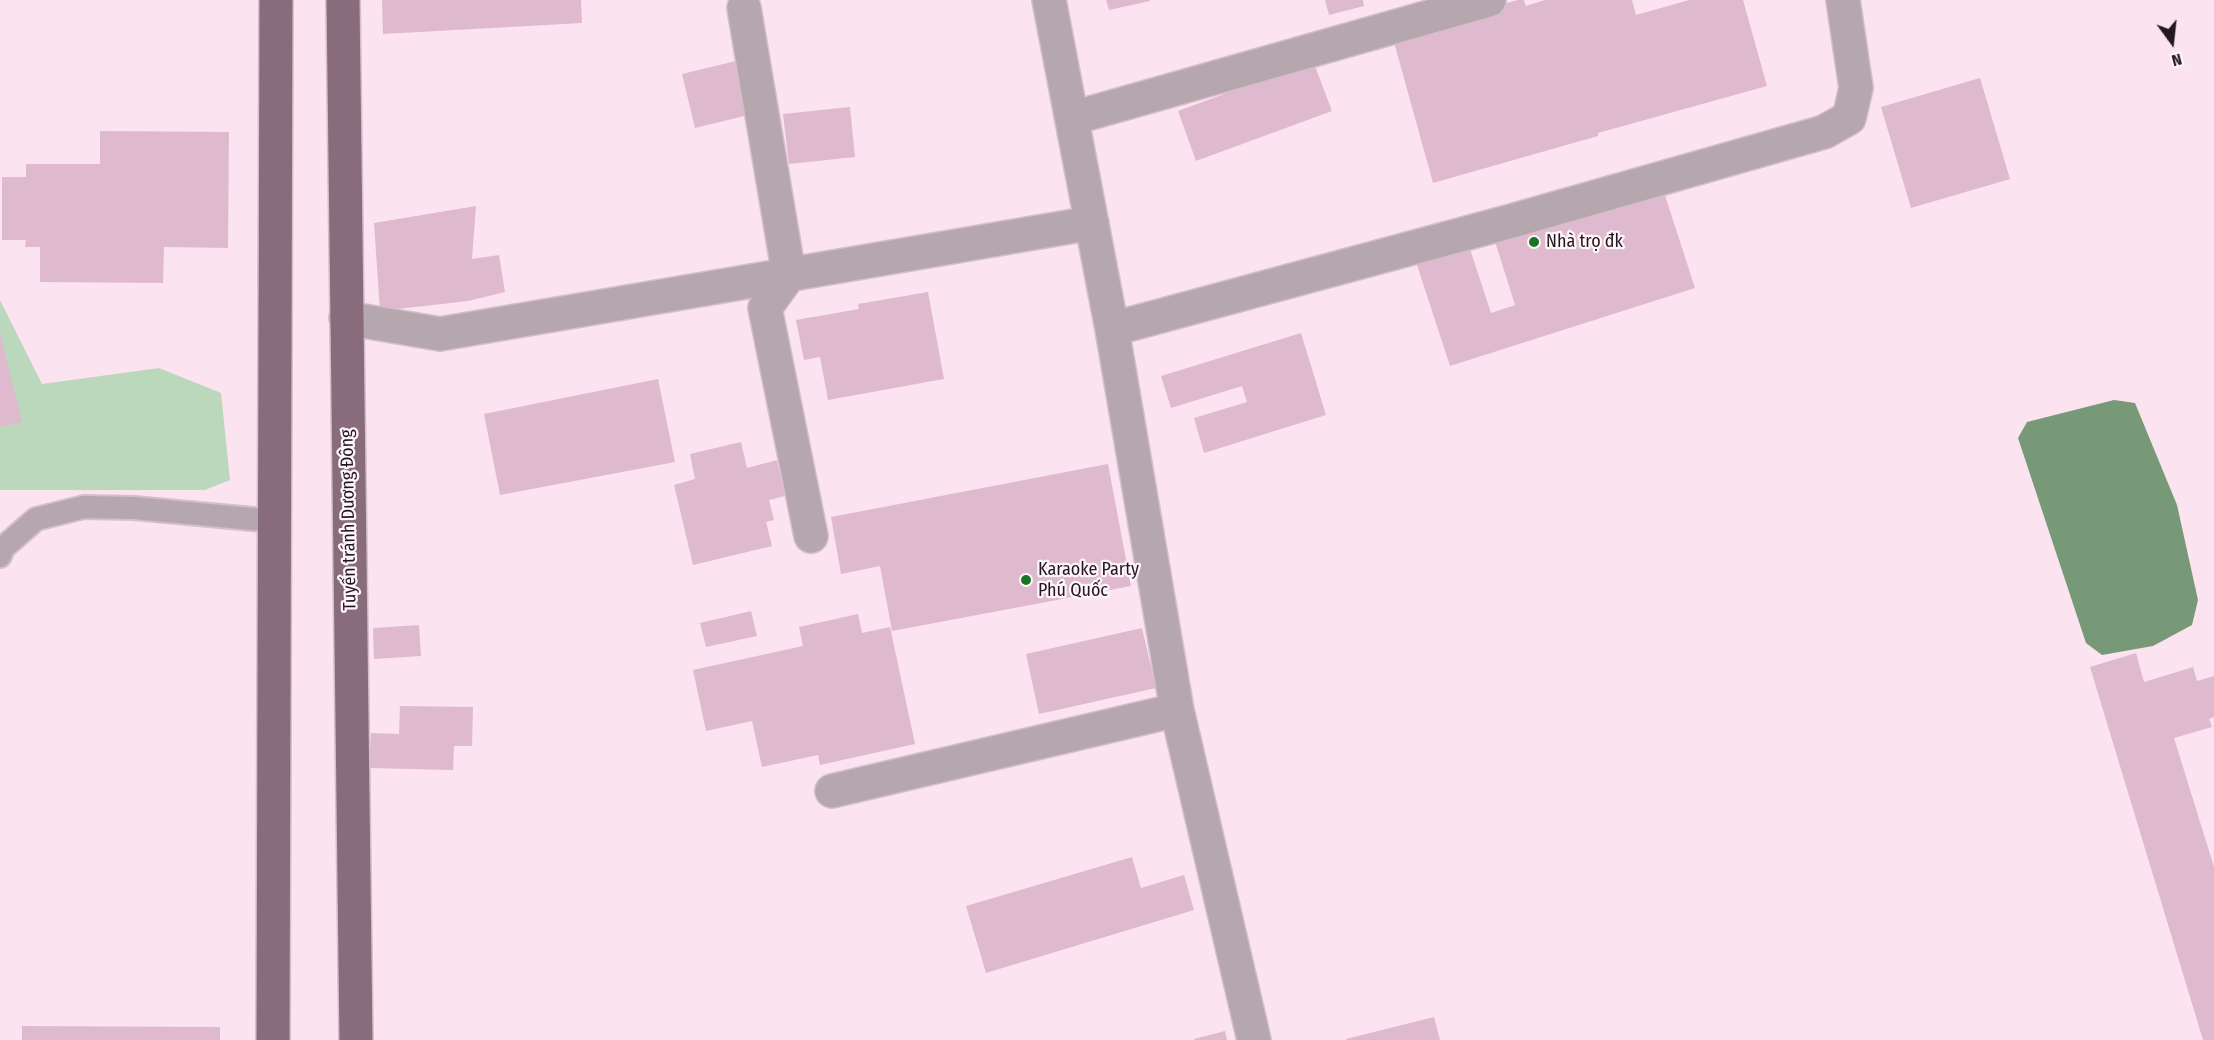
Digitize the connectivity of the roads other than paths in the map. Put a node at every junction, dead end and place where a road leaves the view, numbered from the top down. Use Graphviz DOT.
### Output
graph roads {
  1 [pos="276,0"];
  2 [pos="343,0"];
  3 [pos="1049,0"];
  4 [pos="1489,0"];
  5 [pos="1843,0"];
  6 [pos="744,8"];
  7 [pos="1073,118"];
  8 [pos="1092,223"];
  9 [pos="789,275"];
  10 [pos="346,318"];
  11 [pos="1112,329"];
  12 [pos="274,521"];
  13 [pos="811,536"];
  14 [pos="0,556"];
  15 [pos="1178,710"];
  16 [pos="832,790"];
  17 [pos="273,1040"];
  18 [pos="356,1040"];
  19 [pos="1254,1040"];
  1 -- 12 [label="main road"];
  2 -- 10 [label="main road, Tuyến tránh Dương Đông"];
  3 -- 7 [label="street"];
  4 -- 7 [label="street"];
  5 -- 11 [label="street"];
  6 -- 9 [label="street"];
  7 -- 8 [label="street"];
  8 -- 9 [label="street"];
  8 -- 11 [label="street"];
  9 -- 10 [label="street"];
  9 -- 13 [label="street"];
  10 -- 18 [label="main road, Tuyến tránh Dương Đông"];
  11 -- 15 [label="street"];
  12 -- 14 [label="lane"];
  12 -- 17 [label="main road"];
  15 -- 16 [label="street"];
  15 -- 19 [label="street"];
}
